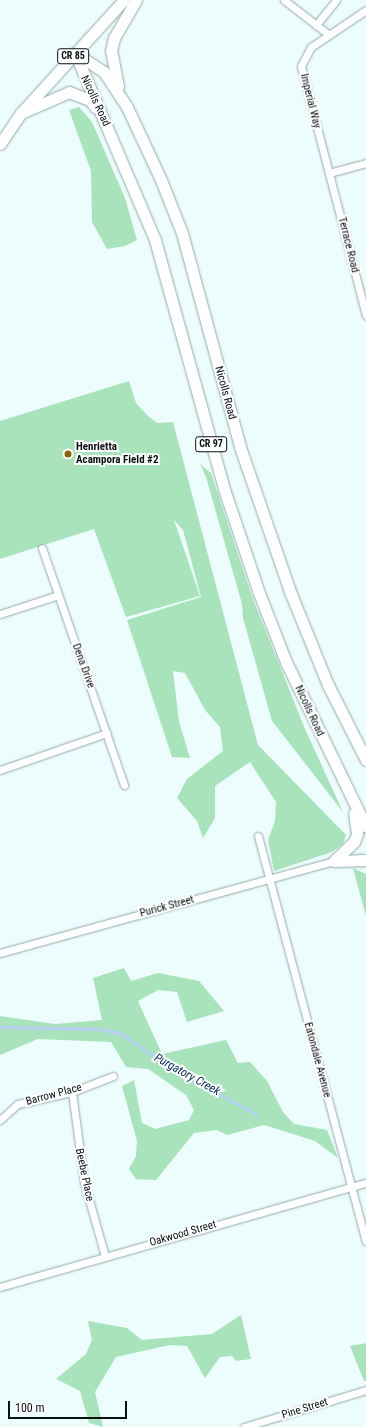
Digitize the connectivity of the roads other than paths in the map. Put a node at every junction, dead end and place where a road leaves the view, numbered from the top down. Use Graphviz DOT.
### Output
graph roads {
  1 [pos="124,0"];
  2 [pos="136,0"];
  3 [pos="284,0"];
  4 [pos="336,0"];
  5 [pos="366,10"];
  6 [pos="316,25"];
  7 [pos="328,34"];
  8 [pos="75,53"];
  9 [pos="127,107"];
  10 [pos="21,113"];
  11 [pos="101,114"];
  12 [pos="0,144"];
  13 [pos="366,163"];
  14 [pos="329,173"];
  15 [pos="366,316"];
  16 [pos="42,548"];
  17 [pos="58,595"];
  18 [pos="0,614"];
  19 [pos="107,733"];
  20 [pos="366,760"];
  21 [pos="0,770"];
  22 [pos="343,781"];
  23 [pos="124,785"];
  24 [pos="366,827"];
  25 [pos="258,836"];
  26 [pos="366,860"];
  27 [pos="334,861"];
  28 [pos="268,879"];
  29 [pos="0,953"];
  30 [pos="113,1076"];
  31 [pos="72,1092"];
  32 [pos="0,1120"];
  33 [pos="366,1183"];
  34 [pos="351,1188"];
  35 [pos="366,1241"];
  36 [pos="105,1256"];
  37 [pos="0,1287"];
  38 [pos="366,1390"];
  39 [pos="244,1427"];
  1 -- 8 [label="main road, CR 85"];
  2 -- 9 [label="main road"];
  3 -- 6 [label="street"];
  4 -- 6 [label="street"];
  5 -- 7 [label="street, Imperial Way"];
  6 -- 7 [label="street"];
  7 -- 14 [label="street, Imperial Way"];
  8 -- 9 [label="main road, Nicolls Road / CR 97"];
  8 -- 10 [label="main road, CR 85"];
  8 -- 11 [label="main road, Nicolls Road / CR 97"];
  9 -- 20 [label="main road, Nicolls Road / CR 97"];
  10 -- 11 [label="main road"];
  10 -- 12 [label="main road, CR 85"];
  11 -- 22 [label="main road, Nicolls Road / CR 97"];
  13 -- 14 [label="street"];
  14 -- 15 [label="street, Terrace Road"];
  16 -- 17 [label="street, Dena Drive"];
  17 -- 18 [label="street"];
  17 -- 19 [label="street, Dena Drive"];
  19 -- 21 [label="street"];
  19 -- 23 [label="street, Dena Drive"];
  22 -- 24 [label="main road, Nicolls Road / CR 97"];
  22 -- 27 [label="main road"];
  25 -- 28 [label="street, Eatondale Avenue"];
  26 -- 27 [label="main road"];
  27 -- 28 [label="street, Purick Street"];
  28 -- 29 [label="street, Purick Street"];
  28 -- 34 [label="street, Eatondale Avenue"];
  30 -- 31 [label="street, Barrow Place"];
  31 -- 32 [label="street, Barrow Place"];
  31 -- 36 [label="street, Beebe Place"];
  33 -- 34 [label="street, Oakwood Street"];
  34 -- 35 [label="street, Eatondale Avenue"];
  34 -- 36 [label="street, Oakwood Street"];
  36 -- 37 [label="street, Oakwood Street"];
  38 -- 39 [label="street, Pine Street"];
}
